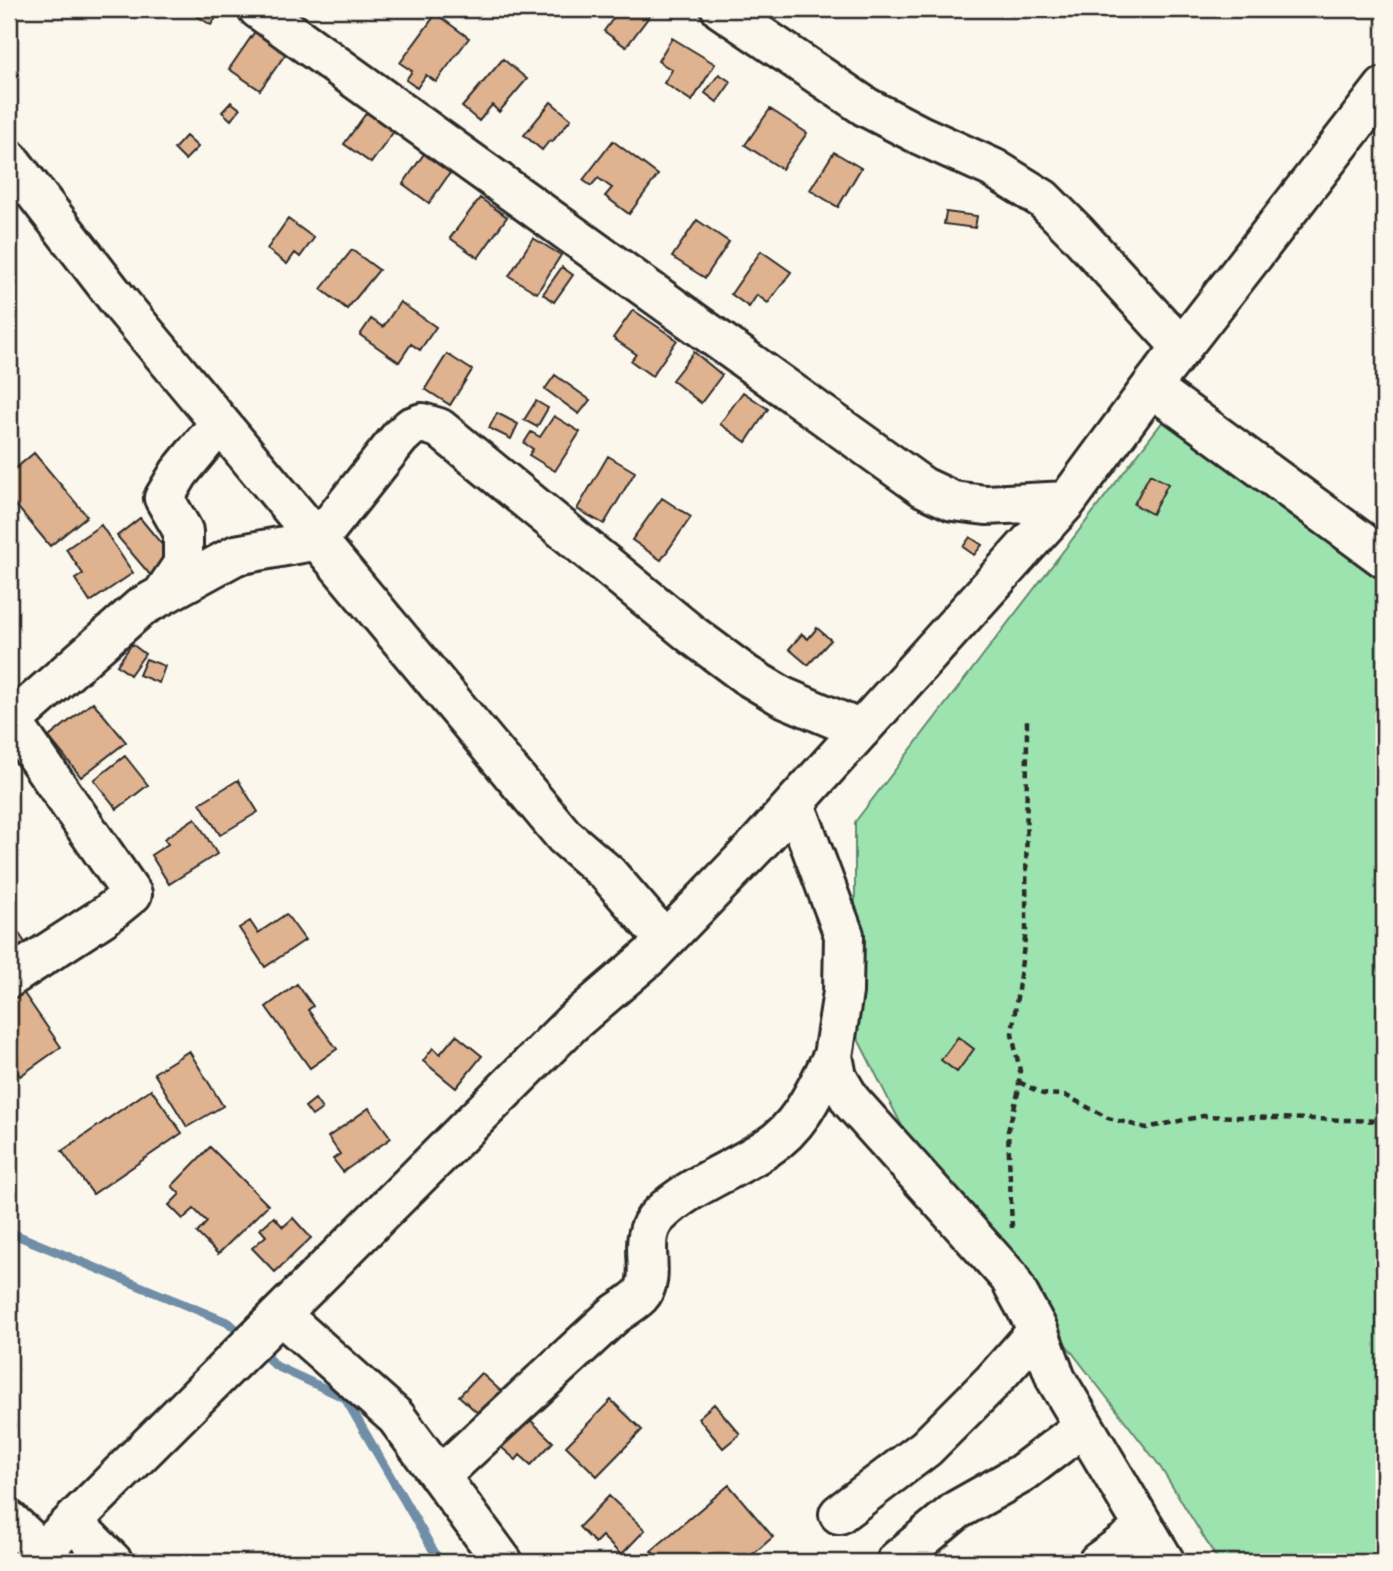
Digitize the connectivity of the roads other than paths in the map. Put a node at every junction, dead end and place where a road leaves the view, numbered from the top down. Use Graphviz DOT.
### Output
graph roads {
  1 [pos="258,9"];
  2 [pos="721,9"];
  3 [pos="1384,87"];
  4 [pos="11,165"];
  5 [pos="1182,348"];
  6 [pos="1152,387"];
  7 [pos="220,423"];
  8 [pos="1067,501"];
  9 [pos="318,540"];
  10 [pos="1384,558"];
  11 [pos="162,595"];
  12 [pos="10,719"];
  13 [pos="861,730"];
  14 [pos="795,804"];
  15 [pos="665,940"];
  16 [pos="9,978"];
  17 [pos="833,1056"];
  18 [pos="276,1320"];
  19 [pos="1038,1330"];
  20 [pos="1084,1426"];
  21 [pos="440,1476"];
  22 [pos="839,1514"];
  23 [pos="9,1520"];
  24 [pos="73,1522"];
  25 [pos="1145,1528"];
  26 [pos="37,1557"];
  27 [pos="897,1560"];
  28 [pos="113,1562"];
  29 [pos="503,1562"];
  30 [pos="1098,1562"];
  31 [pos="1165,1562"];
  1 -- 8 [label="street"];
  2 -- 5 [label="street"];
  3 -- 5 [label="street"];
  4 -- 7 [label="street"];
  5 -- 6 [label="street"];
  6 -- 8 [label="street"];
  6 -- 10 [label="street"];
  7 -- 9 [label="street"];
  7 -- 11 [label="street"];
  8 -- 13 [label="street"];
  9 -- 11 [label="street"];
  9 -- 13 [label="street"];
  9 -- 15 [label="street"];
  11 -- 12 [label="street"];
  12 -- 16 [label="street"];
  13 -- 14 [label="street"];
  14 -- 15 [label="street"];
  14 -- 17 [label="street"];
  15 -- 18 [label="street"];
  17 -- 19 [label="street"];
  17 -- 21 [label="street"];
  18 -- 21 [label="street"];
  18 -- 24 [label="street"];
  19 -- 20 [label="street"];
  19 -- 22 [label="street"];
  20 -- 25 [label="street"];
  20 -- 27 [label="street"];
  21 -- 29 [label="street"];
  23 -- 26 [label="street"];
  24 -- 26 [label="street"];
  24 -- 28 [label="street"];
  25 -- 30 [label="street"];
  25 -- 31 [label="street"];
}
